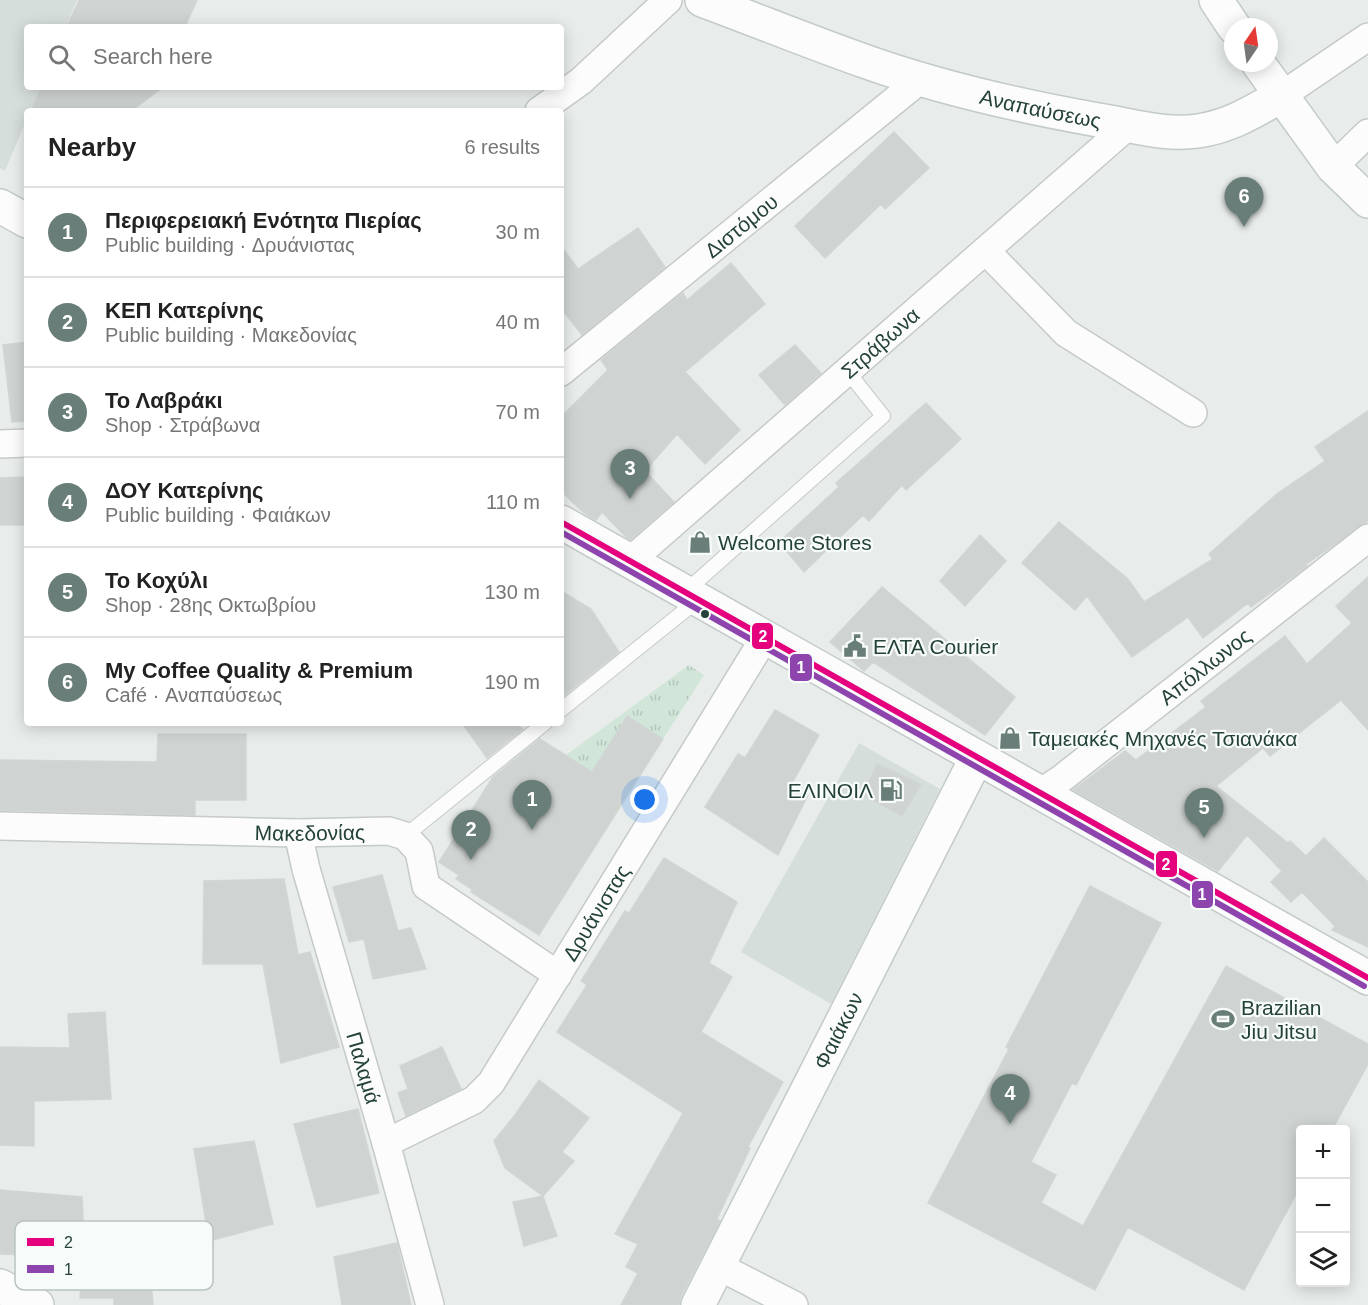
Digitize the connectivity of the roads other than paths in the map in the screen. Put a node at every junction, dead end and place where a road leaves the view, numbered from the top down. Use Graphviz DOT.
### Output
graph roads {
  1 [pos="668,0"];
  2 [pos="702,0"];
  3 [pos="1216,0"];
  4 [pos="1228,18"];
  5 [pos="1368,37"];
  6 [pos="1264,72"];
  7 [pos="921,79"];
  8 [pos="1281,96"];
  9 [pos="543,108"];
  10 [pos="1129,125"];
  11 [pos="1368,133"];
  12 [pos="1333,167"];
  13 [pos="1368,201"];
  14 [pos="0,206"];
  15 [pos="24,219"];
  16 [pos="986,251"];
  17 [pos="564,370"];
  18 [pos="848,372"];
  19 [pos="1192,414"];
  20 [pos="24,443"];
  21 [pos="0,444"];
  22 [pos="564,524"];
  23 [pos="1368,538"];
  24 [pos="630,561"];
  25 [pos="691,596"];
  26 [pos="765,637"];
  27 [pos="564,707"];
  28 [pos="541,726"];
  29 [pos="977,757"];
  30 [pos="1040,793"];
  31 [pos="0,826"];
  32 [pos="298,833"];
  33 [pos="405,836"];
  34 [pos="1334,958"];
  35 [pos="1368,966"];
  36 [pos="558,975"];
  37 [pos="1368,978"];
  38 [pos="387,1143"];
  39 [pos="718,1266"];
  40 [pos="0,1286"];
  41 [pos="37,1305"];
  42 [pos="430,1305"];
  43 [pos="698,1305"];
  44 [pos="794,1305"];
  1 -- 9 [label="street"];
  2 -- 7 [label="street, Αναπαύσεως"];
  3 -- 4 [label="street"];
  5 -- 8 [label="street, Αναπαύσεως"];
  6 -- 8 [label="street"];
  7 -- 10 [label="street, Αναπαύσεως"];
  7 -- 17 [label="street, Διστόμου"];
  8 -- 10 [label="street, Αναπαύσεως"];
  8 -- 12 [label="street"];
  10 -- 16 [label="street, Στράβωνα"];
  11 -- 12 [label="street"];
  12 -- 13 [label="street"];
  14 -- 15 [label="street"];
  16 -- 18 [label="street, Στράβωνα"];
  16 -- 19 [label="street"];
  18 -- 24 [label="street, Στράβωνα"];
  18 -- 25 [label="lane"];
  20 -- 21 [label="street"];
  22 -- 24 [label="street"];
  23 -- 30 [label="street, Απόλλωνος"];
  24 -- 25 [label="street"];
  25 -- 26 [label="street"];
  25 -- 27 [label="lane"];
  26 -- 29 [label="street"];
  26 -- 36 [label="street, Δρυάνιστας"];
  28 -- 33 [label="lane"];
  29 -- 30 [label="street"];
  29 -- 39 [label="street, Φαιάκων"];
  30 -- 34 [label="street"];
  31 -- 32 [label="street, Μακεδονίας"];
  32 -- 33 [label="street, Μακεδονίας"];
  32 -- 38 [label="street, Παλαμά"];
  33 -- 36 [label="street"];
  34 -- 35 [label="street"];
  34 -- 37 [label="street"];
  36 -- 38 [label="street, Δρυάνιστας"];
  38 -- 42 [label="street, Παλαμά"];
  39 -- 43 [label="street, Φαιάκων"];
  39 -- 44 [label="street"];
  40 -- 41 [label="street"];
}
